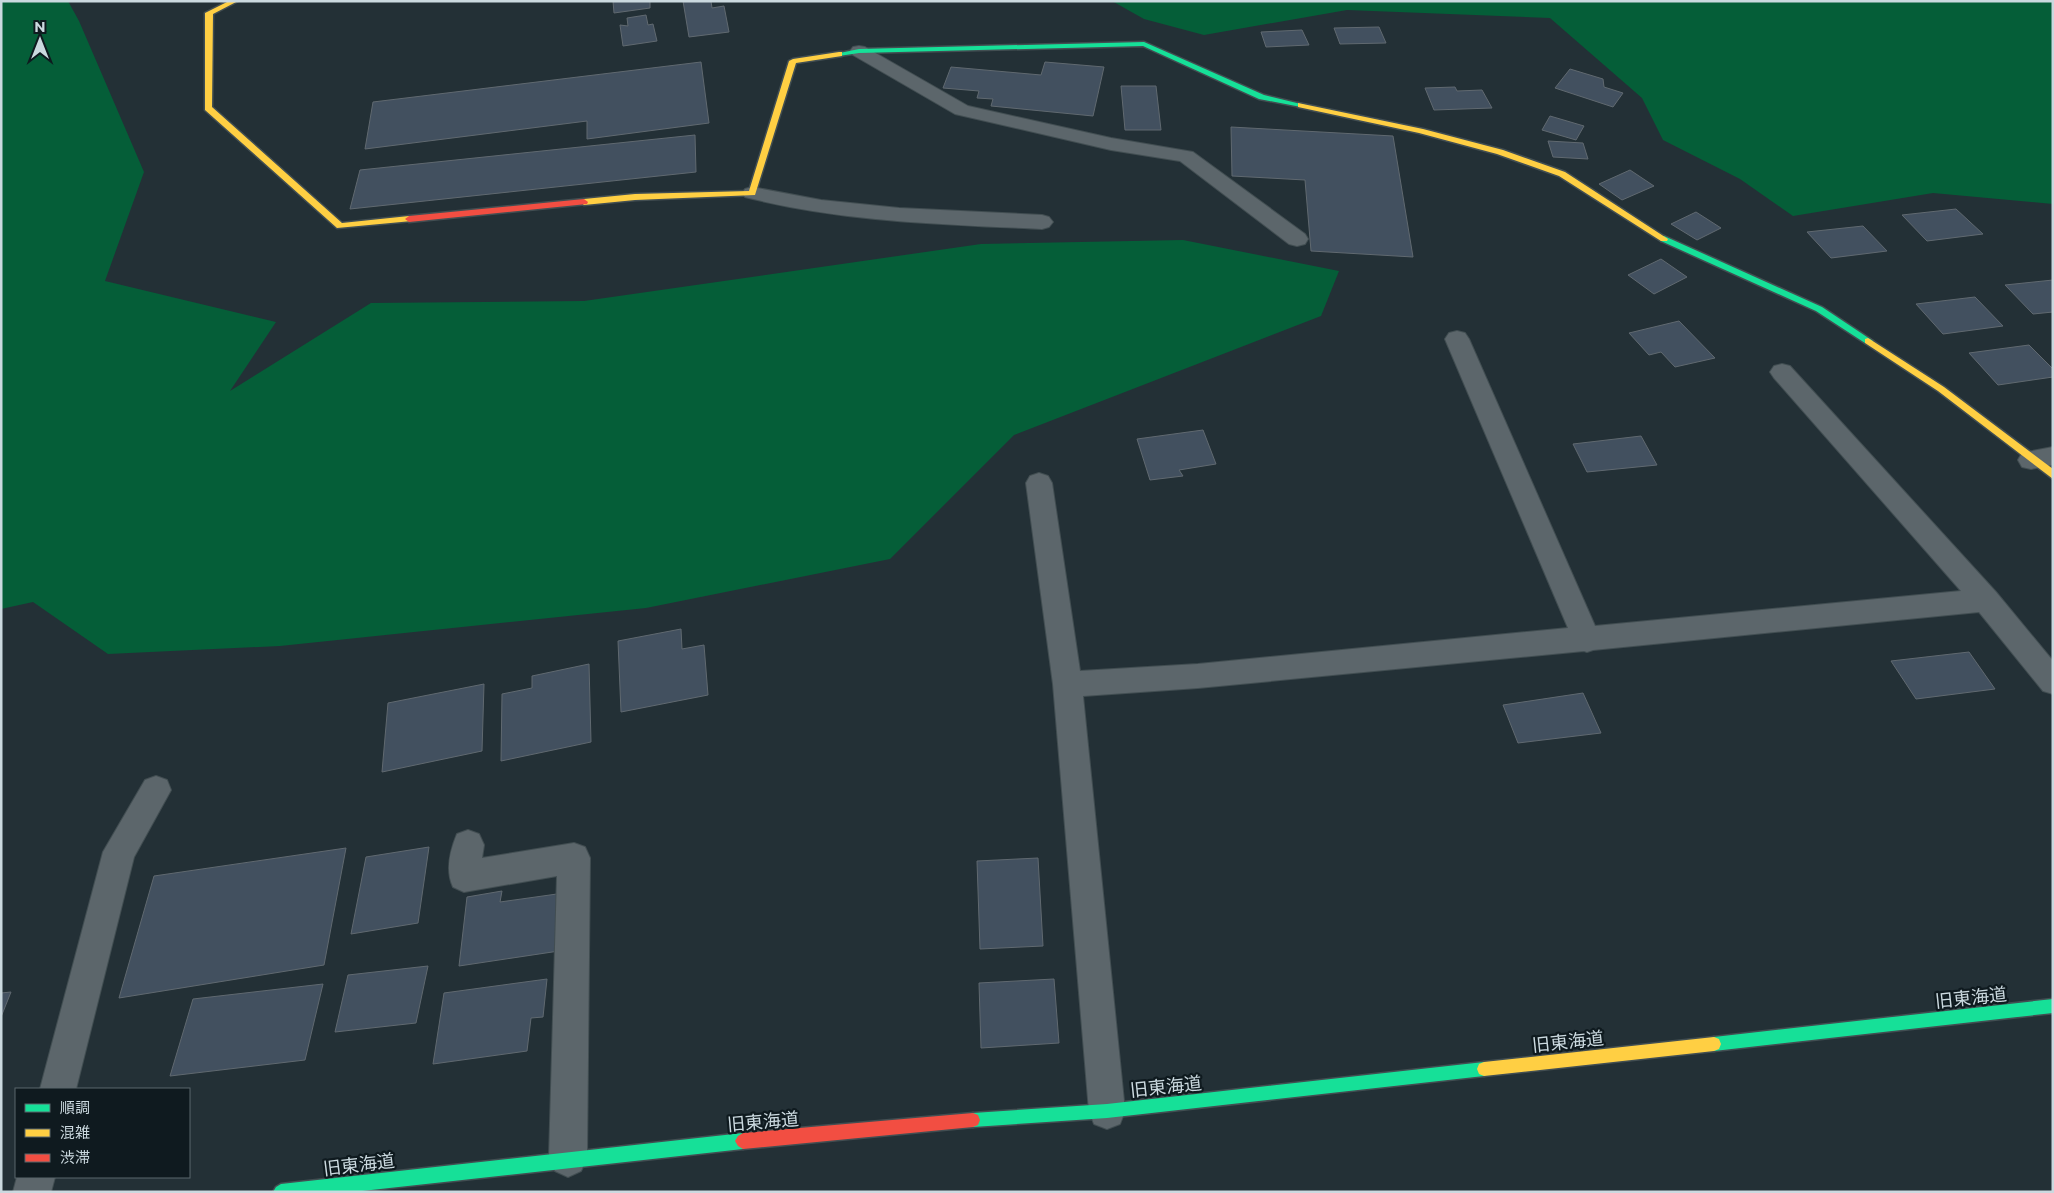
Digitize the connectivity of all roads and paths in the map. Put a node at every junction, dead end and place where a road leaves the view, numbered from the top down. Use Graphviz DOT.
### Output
graph roads {
  1 [pos="235,1"];
  2 [pos="859,51"];
  3 [pos="752,193"];
  4 [pos="1042,222"];
  5 [pos="1297,239"];
  6 [pos="1457,339"];
  7 [pos="1782,372"];
  8 [pos="2042,458"];
  9 [pos="2053,475"];
  10 [pos="1039,483"];
  11 [pos="1986,600"];
  12 [pos="1587,640"];
  13 [pos="2053,682"];
  14 [pos="1066,684"];
  15 [pos="156,790"];
  16 [pos="468,845"];
  17 [pos="2053,1006"];
  18 [pos="58,1088"];
  19 [pos="1107,1111"];
  20 [pos="568,1158"];
  21 [pos="36,1178"];
  22 [pos="32,1192"];
  23 [pos="281,1192"];
  1 -- 3 [label="street"];
  2 -- 3 [label="street"];
  2 -- 5 [label="street"];
  2 -- 8 [label="street"];
  3 -- 4 [label="street"];
  6 -- 12 [label="street"];
  7 -- 11 [label="street"];
  8 -- 9 [label="street"];
  10 -- 14 [label="street"];
  11 -- 12 [label="street"];
  11 -- 13 [label="street"];
  12 -- 14 [label="street"];
  14 -- 19 [label="street"];
  15 -- 18 [label="street"];
  16 -- 20 [label="street"];
  17 -- 19 [label="street, 旧東海道"];
  19 -- 20 [label="street, 旧東海道"];
  20 -- 23 [label="street, 旧東海道"];
  21 -- 22 [label="street"];
}
